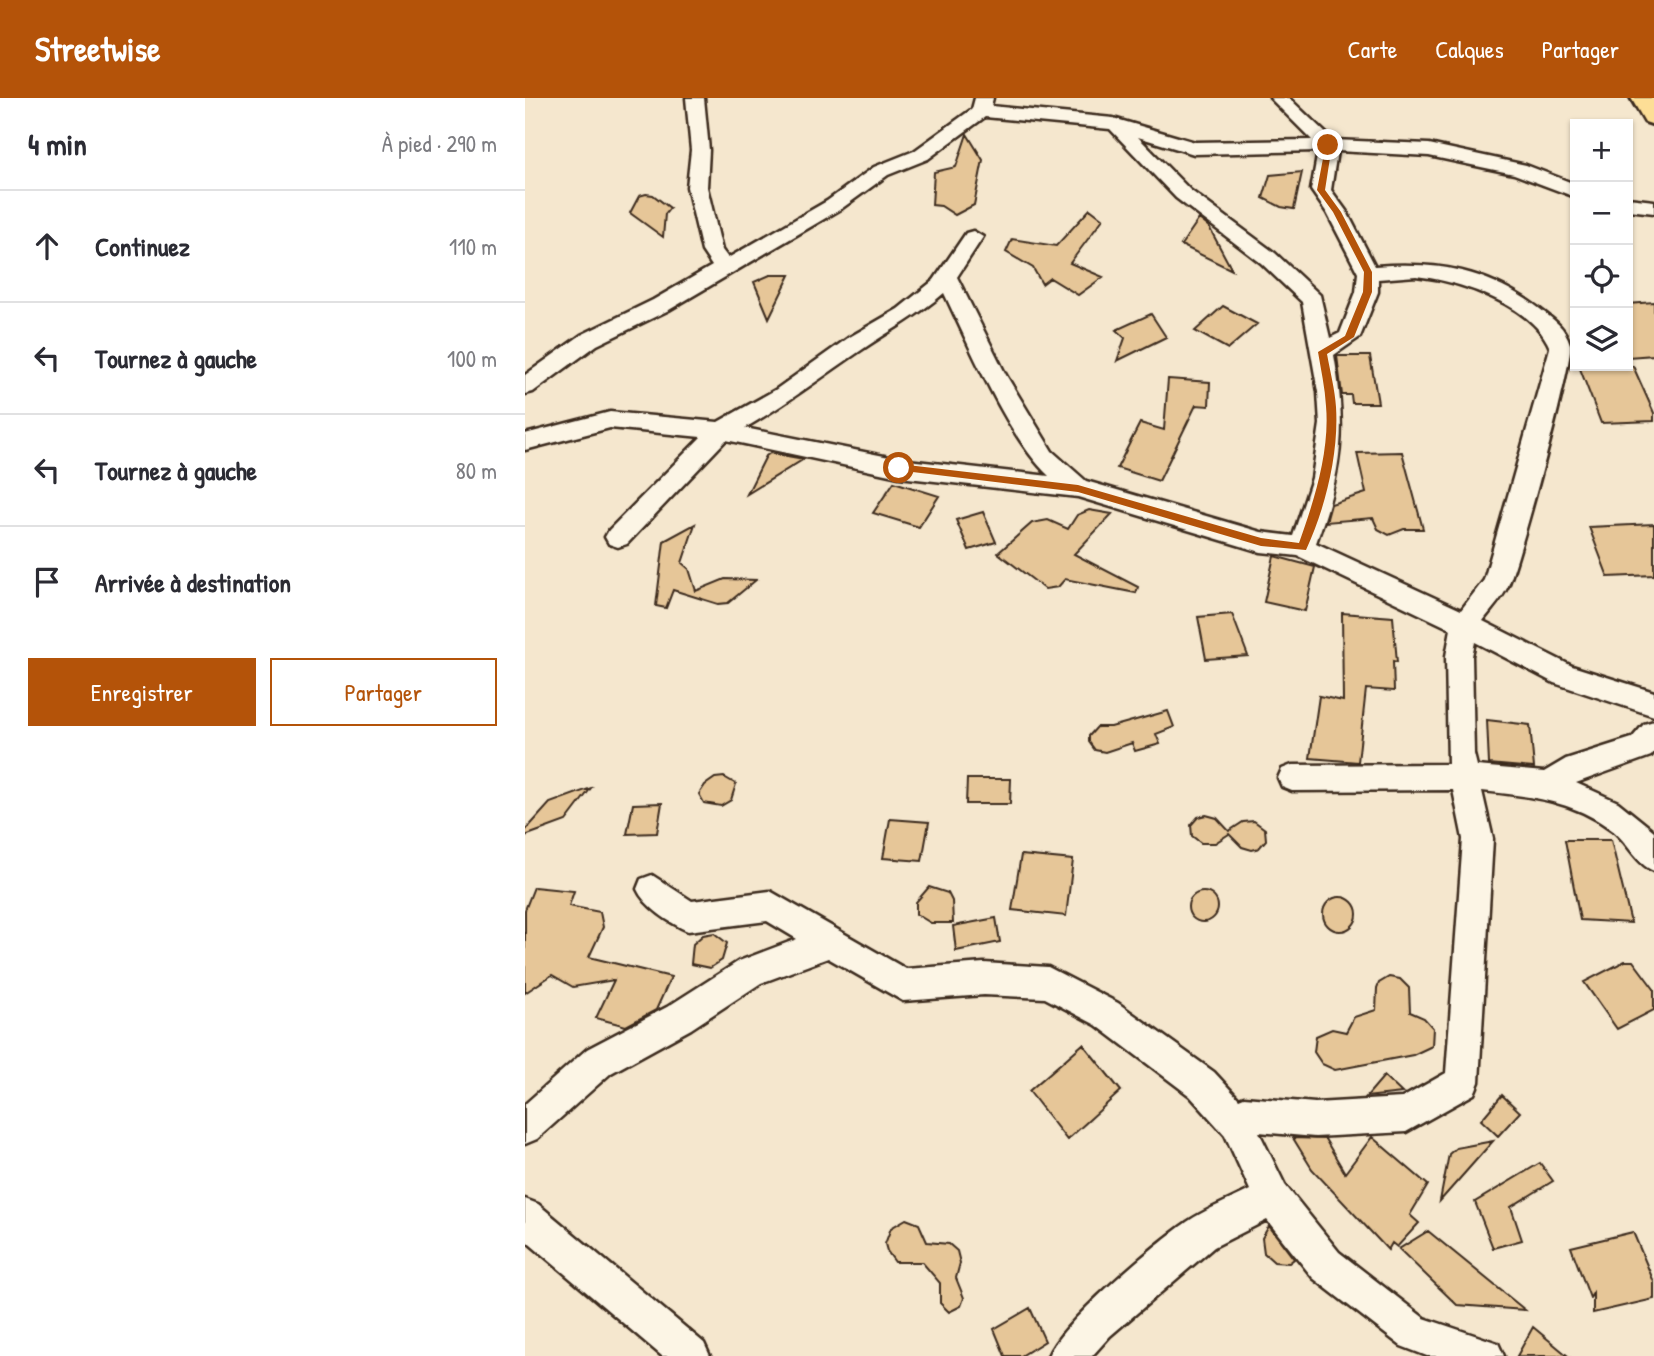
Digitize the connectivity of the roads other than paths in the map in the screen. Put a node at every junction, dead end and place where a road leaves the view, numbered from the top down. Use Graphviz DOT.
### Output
graph roads {
  1 [pos="695,98"];
  2 [pos="1279,98"];
  3 [pos="1633,98"];
  4 [pos="1643,98"];
  5 [pos="1649,98"];
  6 [pos="983,104"];
  7 [pos="1654,117"];
  8 [pos="1113,124"];
  9 [pos="1328,145"];
  10 [pos="1570,189"];
  11 [pos="1633,205"];
  12 [pos="1654,207"];
  13 [pos="973,237"];
  14 [pos="723,266"];
  15 [pos="1368,272"];
  16 [pos="947,277"];
  17 [pos="1322,352"];
  18 [pos="525,386"];
  19 [pos="721,431"];
  20 [pos="525,442"];
  21 [pos="1078,488"];
  22 [pos="618,537"];
  23 [pos="1302,547"];
  24 [pos="1465,624"];
  25 [pos="1654,704"];
  26 [pos="1654,733"];
  27 [pos="1464,777"];
  28 [pos="1292,778"];
  29 [pos="1547,785"];
  30 [pos="1654,856"];
  31 [pos="652,889"];
  32 [pos="829,942"];
  33 [pos="1237,1123"];
  34 [pos="525,1127"];
  35 [pos="1272,1198"];
  36 [pos="525,1217"];
  37 [pos="691,1356"];
  38 [pos="1067,1356"];
  39 [pos="1485,1356"];
  1 -- 14 [label="street"];
  2 -- 9 [label="street"];
  3 -- 4 [label="street"];
  4 -- 5 [label="street"];
  4 -- 7 [label="main road"];
  6 -- 8 [label="street"];
  6 -- 14 [label="street"];
  8 -- 9 [label="street"];
  8 -- 17 [label="street"];
  9 -- 10 [label="street"];
  9 -- 15 [label="street"];
  11 -- 12 [label="street"];
  13 -- 16 [label="street"];
  14 -- 18 [label="street"];
  15 -- 17 [label="street"];
  15 -- 24 [label="street"];
  16 -- 19 [label="street"];
  16 -- 21 [label="street"];
  17 -- 23 [label="street"];
  19 -- 20 [label="street"];
  19 -- 21 [label="street"];
  19 -- 22 [label="street"];
  21 -- 23 [label="street"];
  23 -- 24 [label="street"];
  24 -- 25 [label="street"];
  24 -- 27 [label="street"];
  26 -- 29 [label="street"];
  27 -- 28 [label="street"];
  27 -- 29 [label="street"];
  27 -- 33 [label="street"];
  29 -- 30 [label="street"];
  31 -- 32 [label="street"];
  32 -- 33 [label="street"];
  32 -- 34 [label="street"];
  33 -- 35 [label="street"];
  35 -- 38 [label="street"];
  35 -- 39 [label="street"];
  36 -- 37 [label="street"];
}
